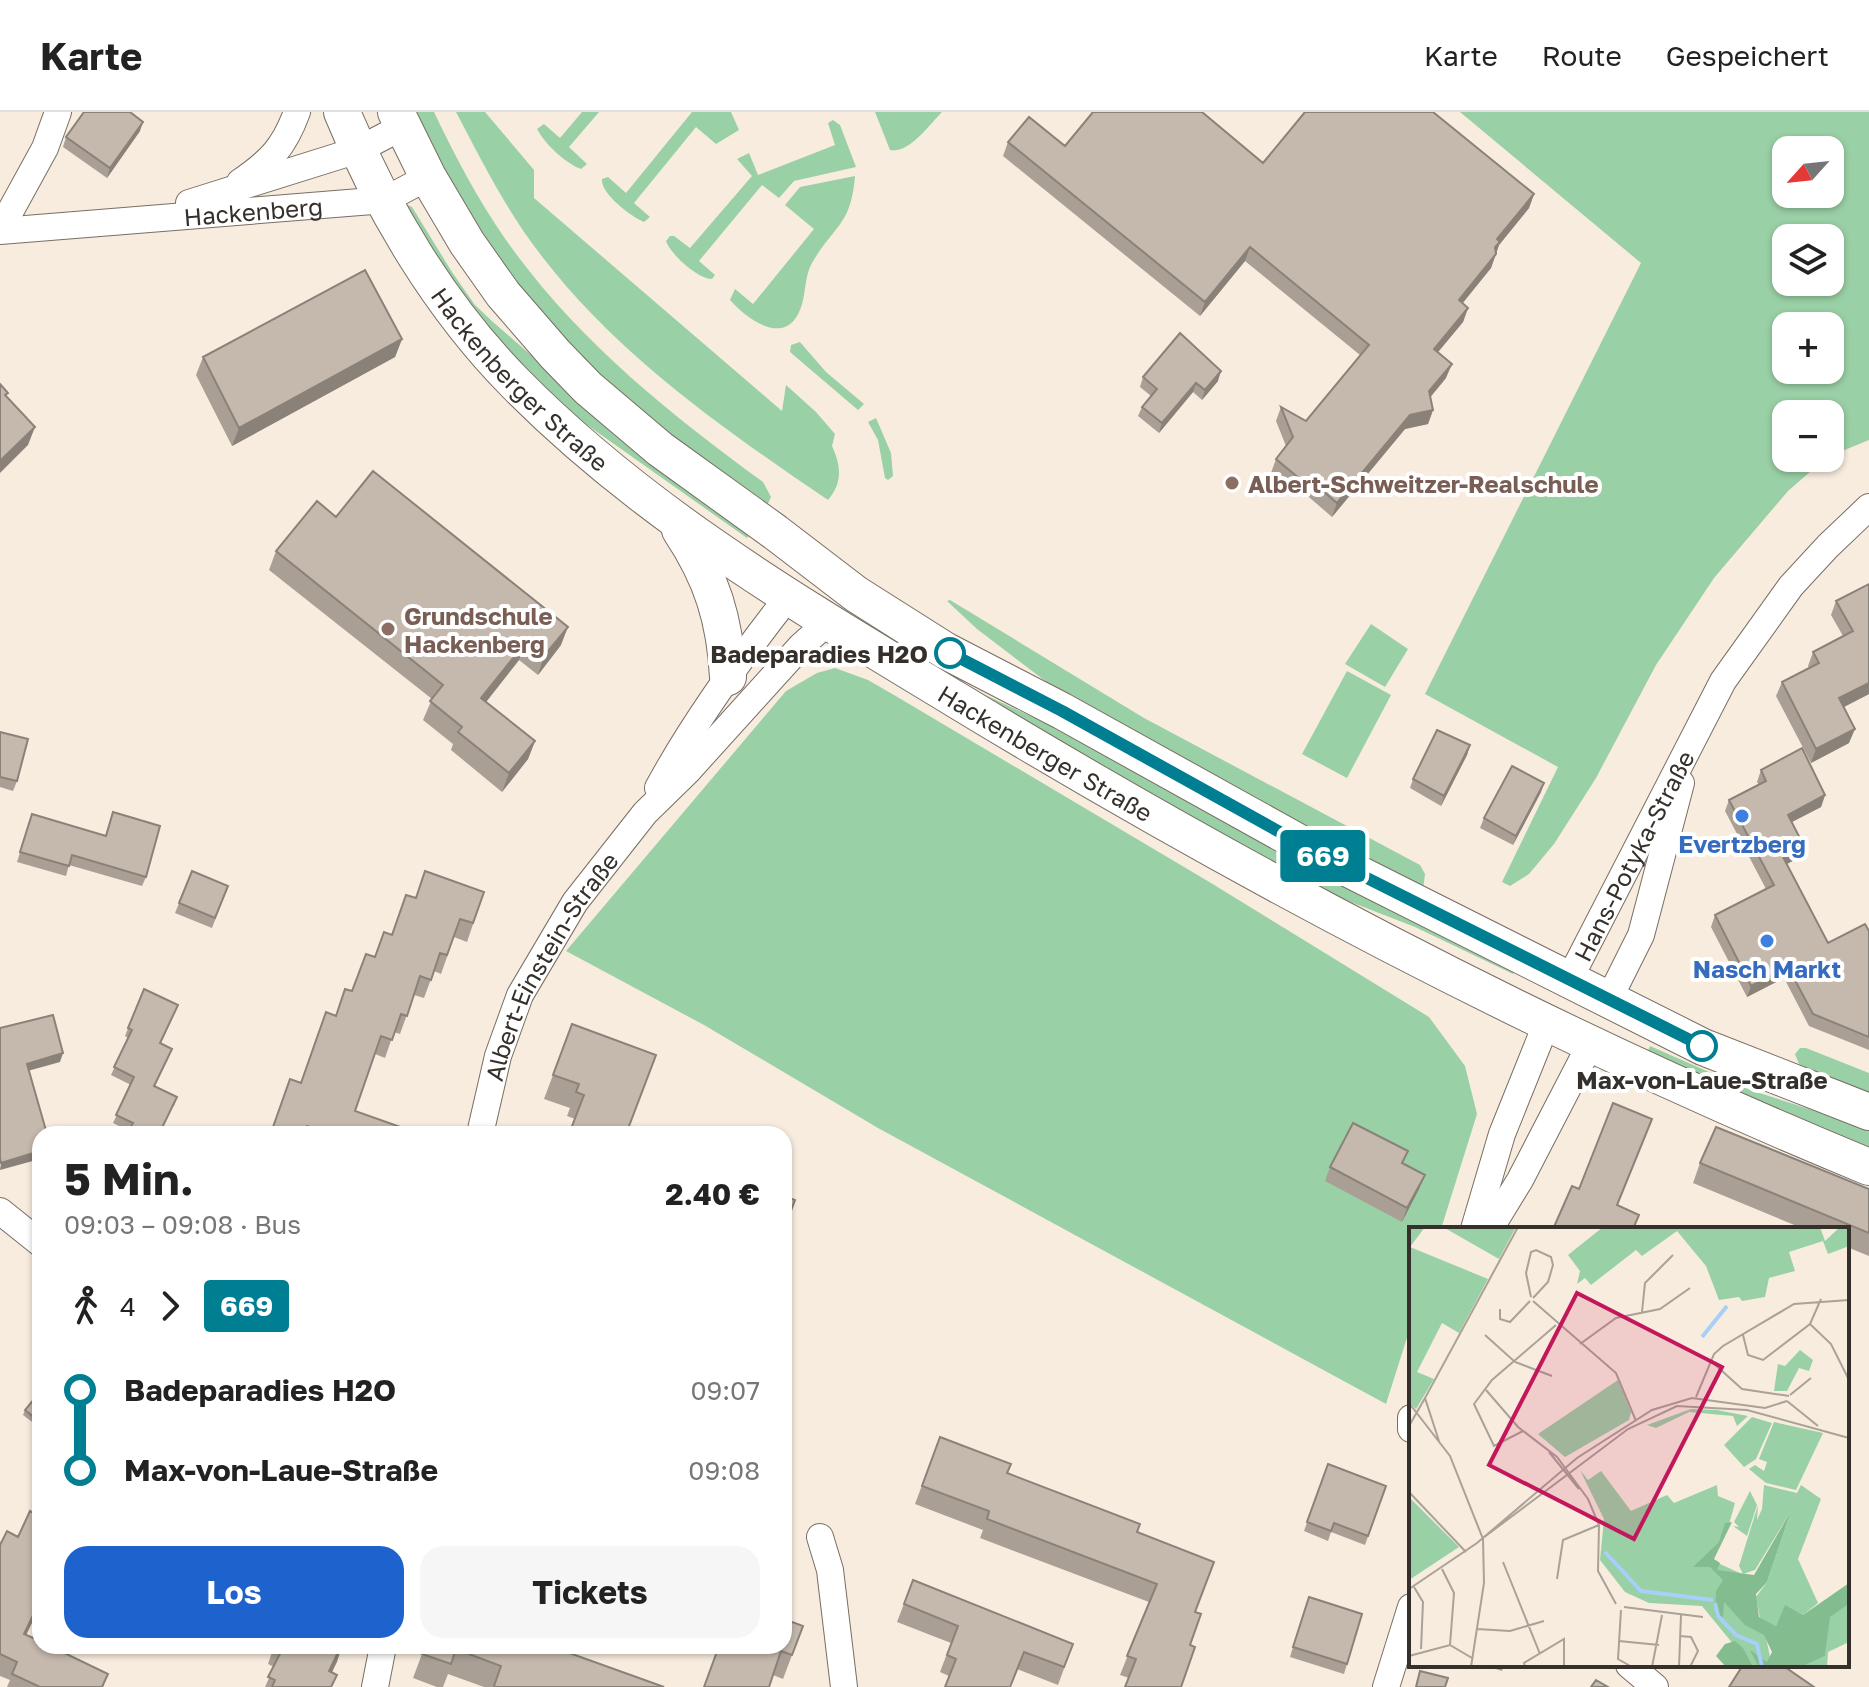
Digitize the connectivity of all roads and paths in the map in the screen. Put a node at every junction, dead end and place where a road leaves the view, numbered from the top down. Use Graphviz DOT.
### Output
graph roads {
  1 [pos="58,112"];
  2 [pos="297,112"];
  3 [pos="342,112"];
  4 [pos="399,120"];
  5 [pos="358,150"];
  6 [pos="428,177"];
  7 [pos="223,194"];
  8 [pos="385,200"];
  9 [pos="120,222"];
  10 [pos="0,230"];
  11 [pos="1869,507"];
  12 [pos="675,522"];
  13 [pos="816,564"];
  14 [pos="856,594"];
  15 [pos="788,597"];
  16 [pos="828,622"];
  17 [pos="728,677"];
  18 [pos="1698,730"];
  19 [pos="645,813"];
  20 [pos="1569,980"];
  21 [pos="1608,1001"];
  22 [pos="1547,1022"];
  23 [pos="1591,1043"];
  24 [pos="1869,1112"];
  25 [pos="482,1126"];
  26 [pos="1869,1167"];
  27 [pos="0,1211"];
  28 [pos="1475,1227"];
  29 [pos="1491,1227"];
  30 [pos="32,1237"];
  31 [pos="820,1537"];
  32 [pos="1409,1613"];
  33 [pos="381,1654"];
  34 [pos="1631,1667"];
  35 [pos="375,1687"];
  36 [pos="844,1687"];
  37 [pos="1386,1687"];
  38 [pos="1655,1687"];
  1 -- 10 [label="street"];
  2 -- 7 [label="street, Hackenberg"];
  3 -- 5 [label="street, Hackenberger Straße"];
  4 -- 5 [label="street, Hackenberg"];
  4 -- 6 [label="street, Hackenberger Straße"];
  5 -- 7 [label="street, Hackenberg"];
  5 -- 8 [label="street, Hackenberger Straße"];
  6 -- 8 [label="street"];
  6 -- 13 [label="street, Hackenberger Straße"];
  7 -- 9 [label="street, Hackenberg"];
  8 -- 9 [label="street, Hackenberg"];
  8 -- 12 [label="street, Hackenberger Straße"];
  9 -- 10 [label="street, Hackenberg"];
  11 -- 18 [label="street, Hans-Potyka-Straße"];
  12 -- 15 [label="street, Hackenberger Straße"];
  12 -- 17 [label="street"];
  13 -- 14 [label="street, Hackenberger Straße"];
  13 -- 15 [label="street"];
  14 -- 16 [label="street"];
  14 -- 20 [label="street, Hackenberger Straße"];
  15 -- 16 [label="street, Hackenberger Straße"];
  15 -- 17 [label="street, Albert-Einstein-Straße"];
  16 -- 19 [label="street, Albert-Einstein-Straße"];
  16 -- 22 [label="street, Hackenberger Straße"];
  17 -- 19 [label="street, Albert-Einstein-Straße"];
  18 -- 20 [label="street, Hans-Potyka-Straße"];
  18 -- 21 [label="street, Hans-Potyka-Straße"];
  19 -- 25 [label="street, Albert-Einstein-Straße"];
  20 -- 21 [label="street, Hackenberger Straße"];
  20 -- 22 [label="street"];
  21 -- 23 [label="street"];
  21 -- 24 [label="street, Hackenberger Straße"];
  22 -- 23 [label="street, Hackenberger Straße"];
  22 -- 28 [label="street"];
  23 -- 26 [label="street, Hackenberger Straße"];
  23 -- 29 [label="street"];
  27 -- 30 [label="street"];
  31 -- 36 [label="street"];
  32 -- 37 [label="street"];
  33 -- 35 [label="street"];
  34 -- 38 [label="street"];
}
